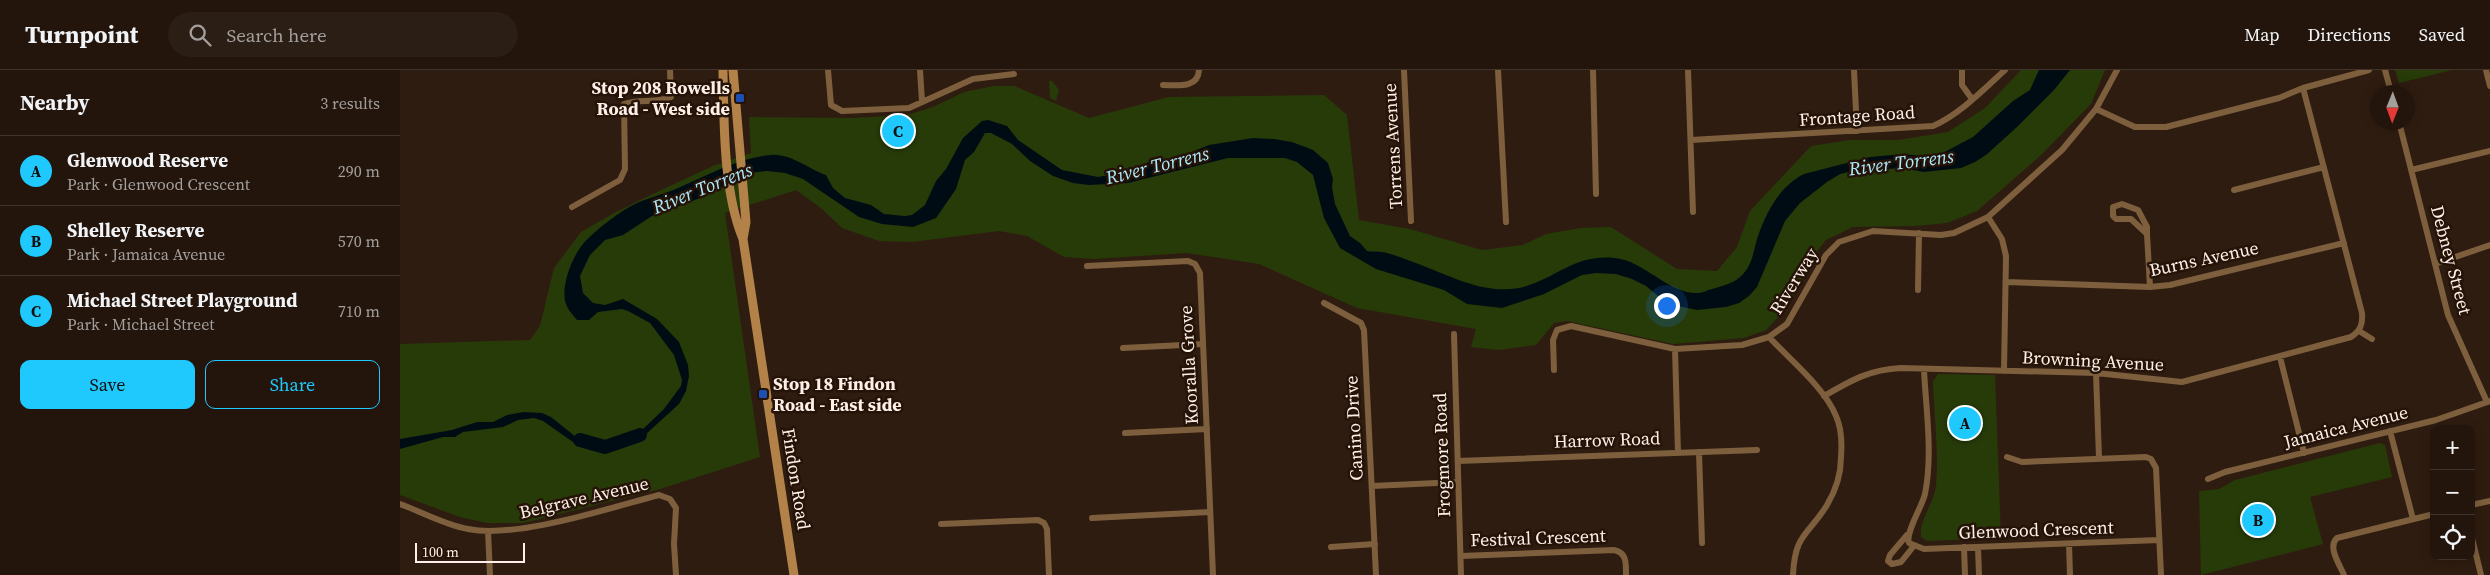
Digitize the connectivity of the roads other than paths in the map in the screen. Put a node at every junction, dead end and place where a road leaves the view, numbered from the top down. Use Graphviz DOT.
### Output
graph roads {
  1 [pos="670,70"];
  2 [pos="724,70"];
  3 [pos="733,70"];
  4 [pos="828,70"];
  5 [pos="920,70"];
  6 [pos="1199,70"];
  7 [pos="1404,70"];
  8 [pos="1498,70"];
  9 [pos="1593,70"];
  10 [pos="1688,70"];
  11 [pos="1854,70"];
  12 [pos="1962,70"];
  13 [pos="2005,70"];
  14 [pos="2118,70"];
  15 [pos="2369,70"];
  16 [pos="2385,70"];
  17 [pos="2486,70"];
  18 [pos="1014,74"];
  19 [pos="1163,85"];
  20 [pos="2389,85"];
  21 [pos="2490,86"];
  22 [pos="2303,88"];
  23 [pos="1972,99"];
  24 [pos="922,102"];
  25 [pos="2096,109"];
  26 [pos="2401,130"];
  27 [pos="1857,131"];
  28 [pos="1691,140"];
  29 [pos="2490,151"];
  30 [pos="2324,167"];
  31 [pos="2411,170"];
  32 [pos="2234,190"];
  33 [pos="1596,194"];
  34 [pos="572,207"];
  35 [pos="1693,212"];
  36 [pos="1988,217"];
  37 [pos="1411,221"];
  38 [pos="1506,222"];
  39 [pos="1919,233"];
  40 [pos="2147,234"];
  41 [pos="743,239"];
  42 [pos="2344,242"];
  43 [pos="2490,245"];
  44 [pos="2435,264"];
  45 [pos="1087,266"];
  46 [pos="2007,282"];
  47 [pos="2150,287"];
  48 [pos="1918,290"];
  49 [pos="1324,304"];
  50 [pos="2359,331"];
  51 [pos="1454,334"];
  52 [pos="1769,337"];
  53 [pos="2372,339"];
  54 [pos="1203,344"];
  55 [pos="1123,348"];
  56 [pos="1675,350"];
  57 [pos="2280,357"];
  58 [pos="1554,370"];
  59 [pos="1924,370"];
  60 [pos="2004,371"];
  61 [pos="2096,373"];
  62 [pos="1824,396"];
  63 [pos="2488,401"];
  64 [pos="1207,428"];
  65 [pos="2390,432"];
  66 [pos="1125,433"];
  67 [pos="1757,450"];
  68 [pos="1699,452"];
  69 [pos="1678,453"];
  70 [pos="2304,453"];
  71 [pos="2007,457"];
  72 [pos="2100,458"];
  73 [pos="1458,460"];
  74 [pos="2208,479"];
  75 [pos="1458,482"];
  76 [pos="1372,486"];
  77 [pos="2490,501"];
  78 [pos="400,504"];
  79 [pos="2475,504"];
  80 [pos="1210,512"];
  81 [pos="2430,515"];
  82 [pos="1092,518"];
  83 [pos="2413,519"];
  84 [pos="940,524"];
  85 [pos="488,531"];
  86 [pos="1907,535"];
  87 [pos="2159,540"];
  88 [pos="1702,543"];
  89 [pos="1375,544"];
  90 [pos="2069,544"];
  91 [pos="1331,547"];
  92 [pos="1913,547"];
  93 [pos="1964,547"];
  94 [pos="1978,547"];
  95 [pos="2475,549"];
  96 [pos="1461,556"];
  97 [pos="2490,573"];
  98 [pos="490,575"];
  99 [pos="676,575"];
  100 [pos="794,575"];
  101 [pos="1048,575"];
  102 [pos="1213,575"];
  103 [pos="1376,575"];
  104 [pos="1461,575"];
  105 [pos="1626,575"];
  106 [pos="1793,575"];
  107 [pos="1965,575"];
  108 [pos="1979,575"];
  109 [pos="2070,575"];
  110 [pos="2161,575"];
  111 [pos="2344,575"];
  112 [pos="2482,575"];
  1 -- 34 [label="street"];
  2 -- 41 [label="main road, Findon Road"];
  3 -- 41 [label="main road, Findon Road"];
  4 -- 24 [label="street"];
  5 -- 24 [label="street"];
  6 -- 19 [label="street"];
  7 -- 37 [label="street, Torrens Avenue"];
  8 -- 38 [label="street"];
  9 -- 33 [label="street"];
  10 -- 28 [label="street"];
  11 -- 27 [label="street"];
  12 -- 23 [label="street"];
  13 -- 23 [label="street, Frontage Road"];
  14 -- 25 [label="street, Riverway"];
  15 -- 22 [label="street"];
  16 -- 20 [label="street"];
  17 -- 21 [label="street"];
  18 -- 24 [label="street"];
  22 -- 25 [label="street"];
  22 -- 30 [label="street"];
  23 -- 27 [label="street, Frontage Road"];
  25 -- 36 [label="street, Riverway"];
  26 -- 31 [label="street, Debney Street"];
  27 -- 28 [label="street, Frontage Road"];
  28 -- 35 [label="street"];
  29 -- 31 [label="street"];
  30 -- 32 [label="street"];
  30 -- 42 [label="street"];
  31 -- 44 [label="street, Debney Street"];
  36 -- 39 [label="street, Riverway"];
  36 -- 46 [label="street"];
  39 -- 48 [label="street"];
  39 -- 52 [label="street, Riverway"];
  40 -- 40 [label="street"];
  40 -- 47 [label="street"];
  41 -- 100 [label="main road, Findon Road"];
  42 -- 47 [label="street, Burns Avenue"];
  42 -- 50 [label="street"];
  43 -- 44 [label="street"];
  44 -- 63 [label="street, Debney Street"];
  45 -- 54 [label="street, Kooralla Grove"];
  46 -- 47 [label="street, Burns Avenue"];
  46 -- 60 [label="street"];
  49 -- 76 [label="street, Canino Drive"];
  50 -- 53 [label="street"];
  50 -- 57 [label="street, Browning Avenue"];
  51 -- 73 [label="street, Frogmore Road"];
  52 -- 56 [label="street, Riverway"];
  52 -- 62 [label="street"];
  54 -- 55 [label="street"];
  54 -- 64 [label="street, Kooralla Grove"];
  56 -- 58 [label="street, Riverway"];
  56 -- 69 [label="street"];
  57 -- 61 [label="street, Browning Avenue"];
  57 -- 70 [label="street"];
  59 -- 60 [label="street, Browning Avenue"];
  59 -- 62 [label="street, Browning Avenue"];
  59 -- 86 [label="street"];
  60 -- 61 [label="street, Browning Avenue"];
  61 -- 72 [label="street"];
  62 -- 106 [label="street"];
  63 -- 65 [label="street, Jamaica Avenue"];
  64 -- 66 [label="street"];
  64 -- 80 [label="street, Kooralla Grove"];
  65 -- 70 [label="street, Jamaica Avenue"];
  65 -- 83 [label="street"];
  67 -- 68 [label="street, Harrow Road"];
  68 -- 69 [label="street, Harrow Road"];
  68 -- 88 [label="street"];
  69 -- 73 [label="street, Harrow Road"];
  70 -- 74 [label="street, Jamaica Avenue"];
  71 -- 72 [label="street"];
  72 -- 87 [label="street"];
  73 -- 75 [label="street, Frogmore Road"];
  75 -- 76 [label="street"];
  75 -- 96 [label="street, Frogmore Road"];
  76 -- 89 [label="street, Canino Drive"];
  77 -- 79 [label="street"];
  78 -- 85 [label="street, Belgrave Avenue"];
  80 -- 82 [label="street"];
  80 -- 102 [label="street, Kooralla Grove"];
  81 -- 83 [label="street"];
  83 -- 111 [label="street"];
  84 -- 101 [label="street"];
  85 -- 98 [label="street"];
  85 -- 99 [label="street, Belgrave Avenue"];
  86 -- 92 [label="street"];
  86 -- 92 [label="street"];
  87 -- 90 [label="street, Glenwood Crescent"];
  87 -- 110 [label="street"];
  89 -- 91 [label="street"];
  89 -- 103 [label="street, Canino Drive"];
  90 -- 94 [label="street, Glenwood Crescent"];
  90 -- 109 [label="street"];
  92 -- 93 [label="street, Glenwood Crescent"];
  93 -- 94 [label="street, Glenwood Crescent"];
  93 -- 107 [label="street"];
  94 -- 108 [label="street"];
  95 -- 112 [label="street"];
  96 -- 104 [label="street, Frogmore Road"];
  96 -- 105 [label="street, Festival Crescent"];
  97 -- 112 [label="street"];
}
